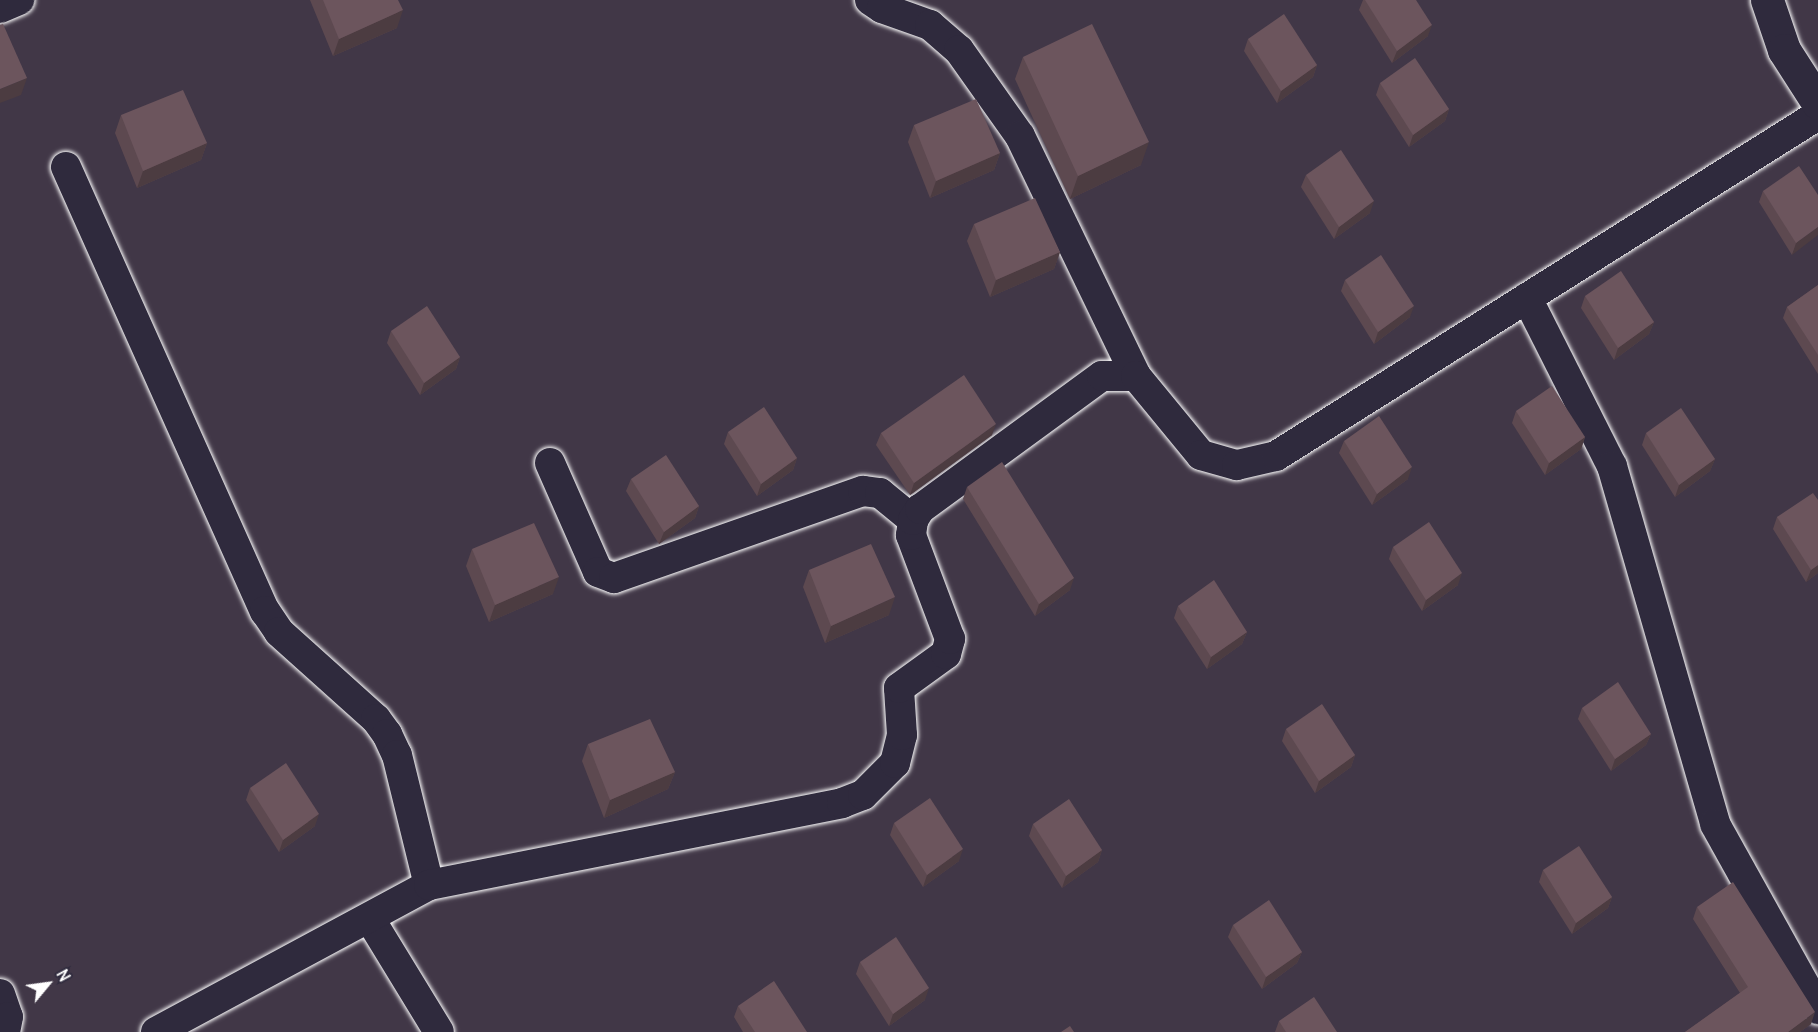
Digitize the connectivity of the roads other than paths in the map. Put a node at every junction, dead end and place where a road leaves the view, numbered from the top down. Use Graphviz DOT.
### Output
graph roads {
  1 [pos="19,0"];
  2 [pos="870,0"];
  3 [pos="1767,0"];
  4 [pos="0,8"];
  5 [pos="1818,103"];
  6 [pos="1818,115"];
  7 [pos="66,166"];
  8 [pos="1527,298"];
  9 [pos="1136,376"];
  10 [pos="550,463"];
  11 [pos="913,520"];
  12 [pos="429,885"];
  13 [pos="370,919"];
  14 [pos="0,994"];
  15 [pos="1818,1009"];
  16 [pos="5,1032"];
  17 [pos="156,1032"];
  18 [pos="439,1032"];
  1 -- 4 [label="street"];
  2 -- 9 [label="street"];
  3 -- 5 [label="street"];
  6 -- 8 [label="street"];
  7 -- 12 [label="street"];
  8 -- 9 [label="street"];
  8 -- 15 [label="street"];
  9 -- 11 [label="street"];
  10 -- 11 [label="street"];
  11 -- 12 [label="street"];
  12 -- 13 [label="street"];
  13 -- 17 [label="street"];
  13 -- 18 [label="street"];
  14 -- 16 [label="street"];
}
